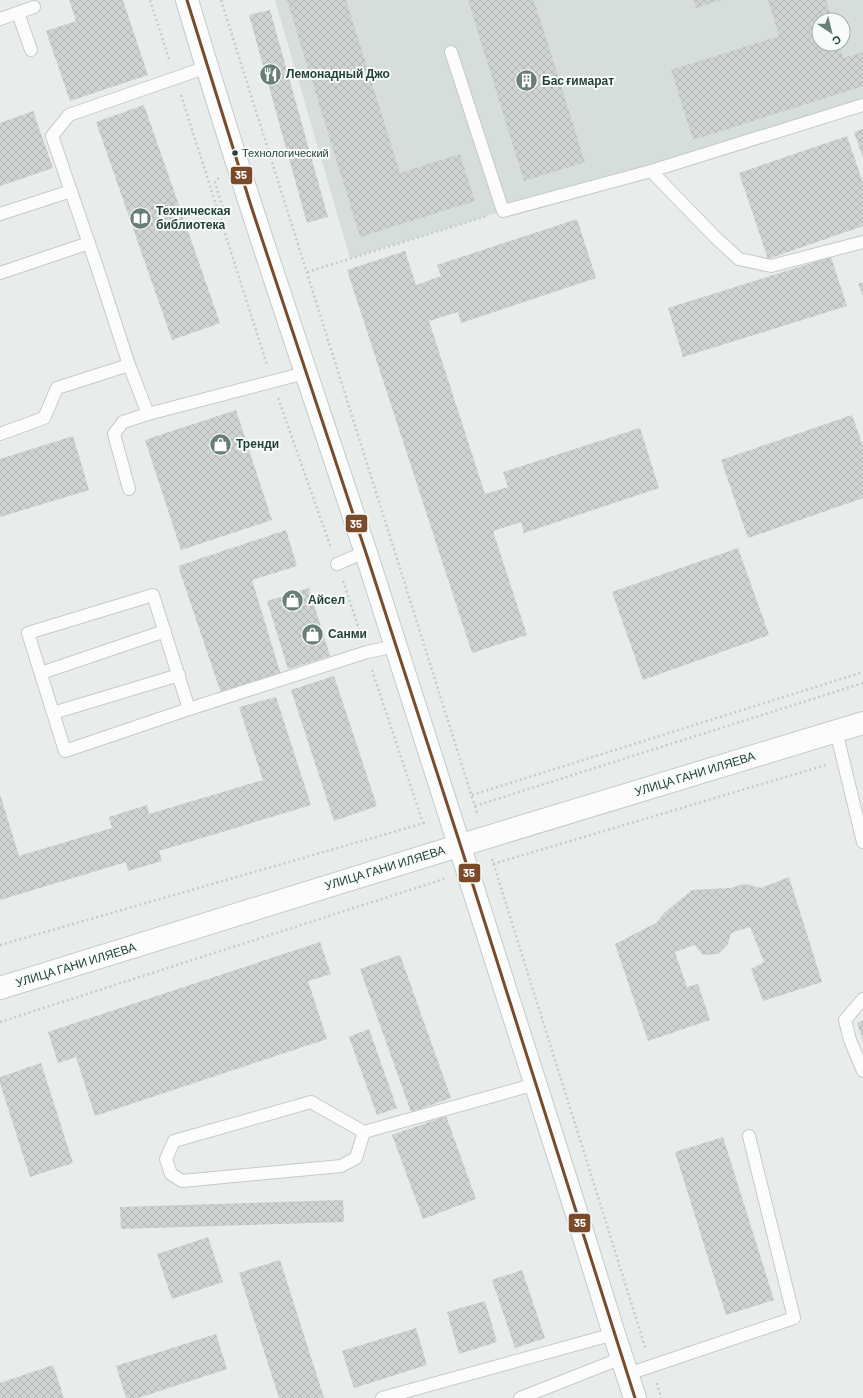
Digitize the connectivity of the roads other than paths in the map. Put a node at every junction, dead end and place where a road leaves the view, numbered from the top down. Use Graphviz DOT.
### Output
graph roads {
  1 [pos="187,0"];
  2 [pos="34,7"];
  3 [pos="18,13"];
  4 [pos="0,19"];
  5 [pos="31,50"];
  6 [pos="450,52"];
  7 [pos="207,67"];
  8 [pos="863,105"];
  9 [pos="652,171"];
  10 [pos="71,191"];
  11 [pos="0,214"];
  12 [pos="863,242"];
  13 [pos="89,243"];
  14 [pos="0,273"];
  15 [pos="129,365"];
  16 [pos="305,373"];
  17 [pos="148,414"];
  18 [pos="0,434"];
  19 [pos="129,489"];
  20 [pos="365,552"];
  21 [pos="337,564"];
  22 [pos="165,631"];
  23 [pos="396,646"];
  24 [pos="41,673"];
  25 [pos="179,675"];
  26 [pos="189,709"];
  27 [pos="53,713"];
  28 [pos="863,723"];
  29 [pos="836,731"];
  30 [pos="863,842"];
  31 [pos="461,845"];
  32 [pos="0,988"];
  33 [pos="863,999"];
  34 [pos="863,1071"];
  35 [pos="536,1084"];
  36 [pos="364,1132"];
  37 [pos="749,1136"];
  38 [pos="614,1334"];
  39 [pos="625,1366"];
  40 [pos="382,1398"];
  41 [pos="520,1398"];
  42 [pos="635,1398"];
  1 -- 7 [label="main road"];
  2 -- 3 [label="lane"];
  3 -- 4 [label="lane"];
  3 -- 5 [label="lane"];
  6 -- 9 [label="lane"];
  7 -- 10 [label="lane"];
  7 -- 16 [label="main road"];
  8 -- 9 [label="lane"];
  9 -- 12 [label="lane"];
  10 -- 11 [label="lane"];
  10 -- 13 [label="lane"];
  13 -- 14 [label="lane"];
  13 -- 15 [label="lane"];
  15 -- 17 [label="lane"];
  15 -- 18 [label="lane"];
  16 -- 17 [label="lane"];
  16 -- 20 [label="main road"];
  17 -- 19 [label="lane"];
  20 -- 21 [label="lane"];
  20 -- 23 [label="main road"];
  22 -- 24 [label="lane"];
  22 -- 24 [label="lane"];
  22 -- 25 [label="lane"];
  23 -- 26 [label="lane"];
  23 -- 31 [label="main road"];
  24 -- 27 [label="lane"];
  25 -- 26 [label="lane"];
  25 -- 27 [label="lane"];
  26 -- 27 [label="lane"];
  28 -- 29 [label="main road, УЛИЦА ГАНИ ИЛЯЕВА"];
  29 -- 30 [label="lane"];
  29 -- 31 [label="main road, УЛИЦА ГАНИ ИЛЯЕВА"];
  31 -- 32 [label="main road, УЛИЦА ГАНИ ИЛЯЕВА"];
  31 -- 35 [label="main road"];
  33 -- 34 [label="lane"];
  35 -- 36 [label="lane"];
  35 -- 38 [label="main road"];
  36 -- 36 [label="lane"];
  37 -- 39 [label="lane"];
  38 -- 39 [label="main road"];
  38 -- 40 [label="lane"];
  39 -- 41 [label="lane"];
  39 -- 42 [label="main road"];
}
